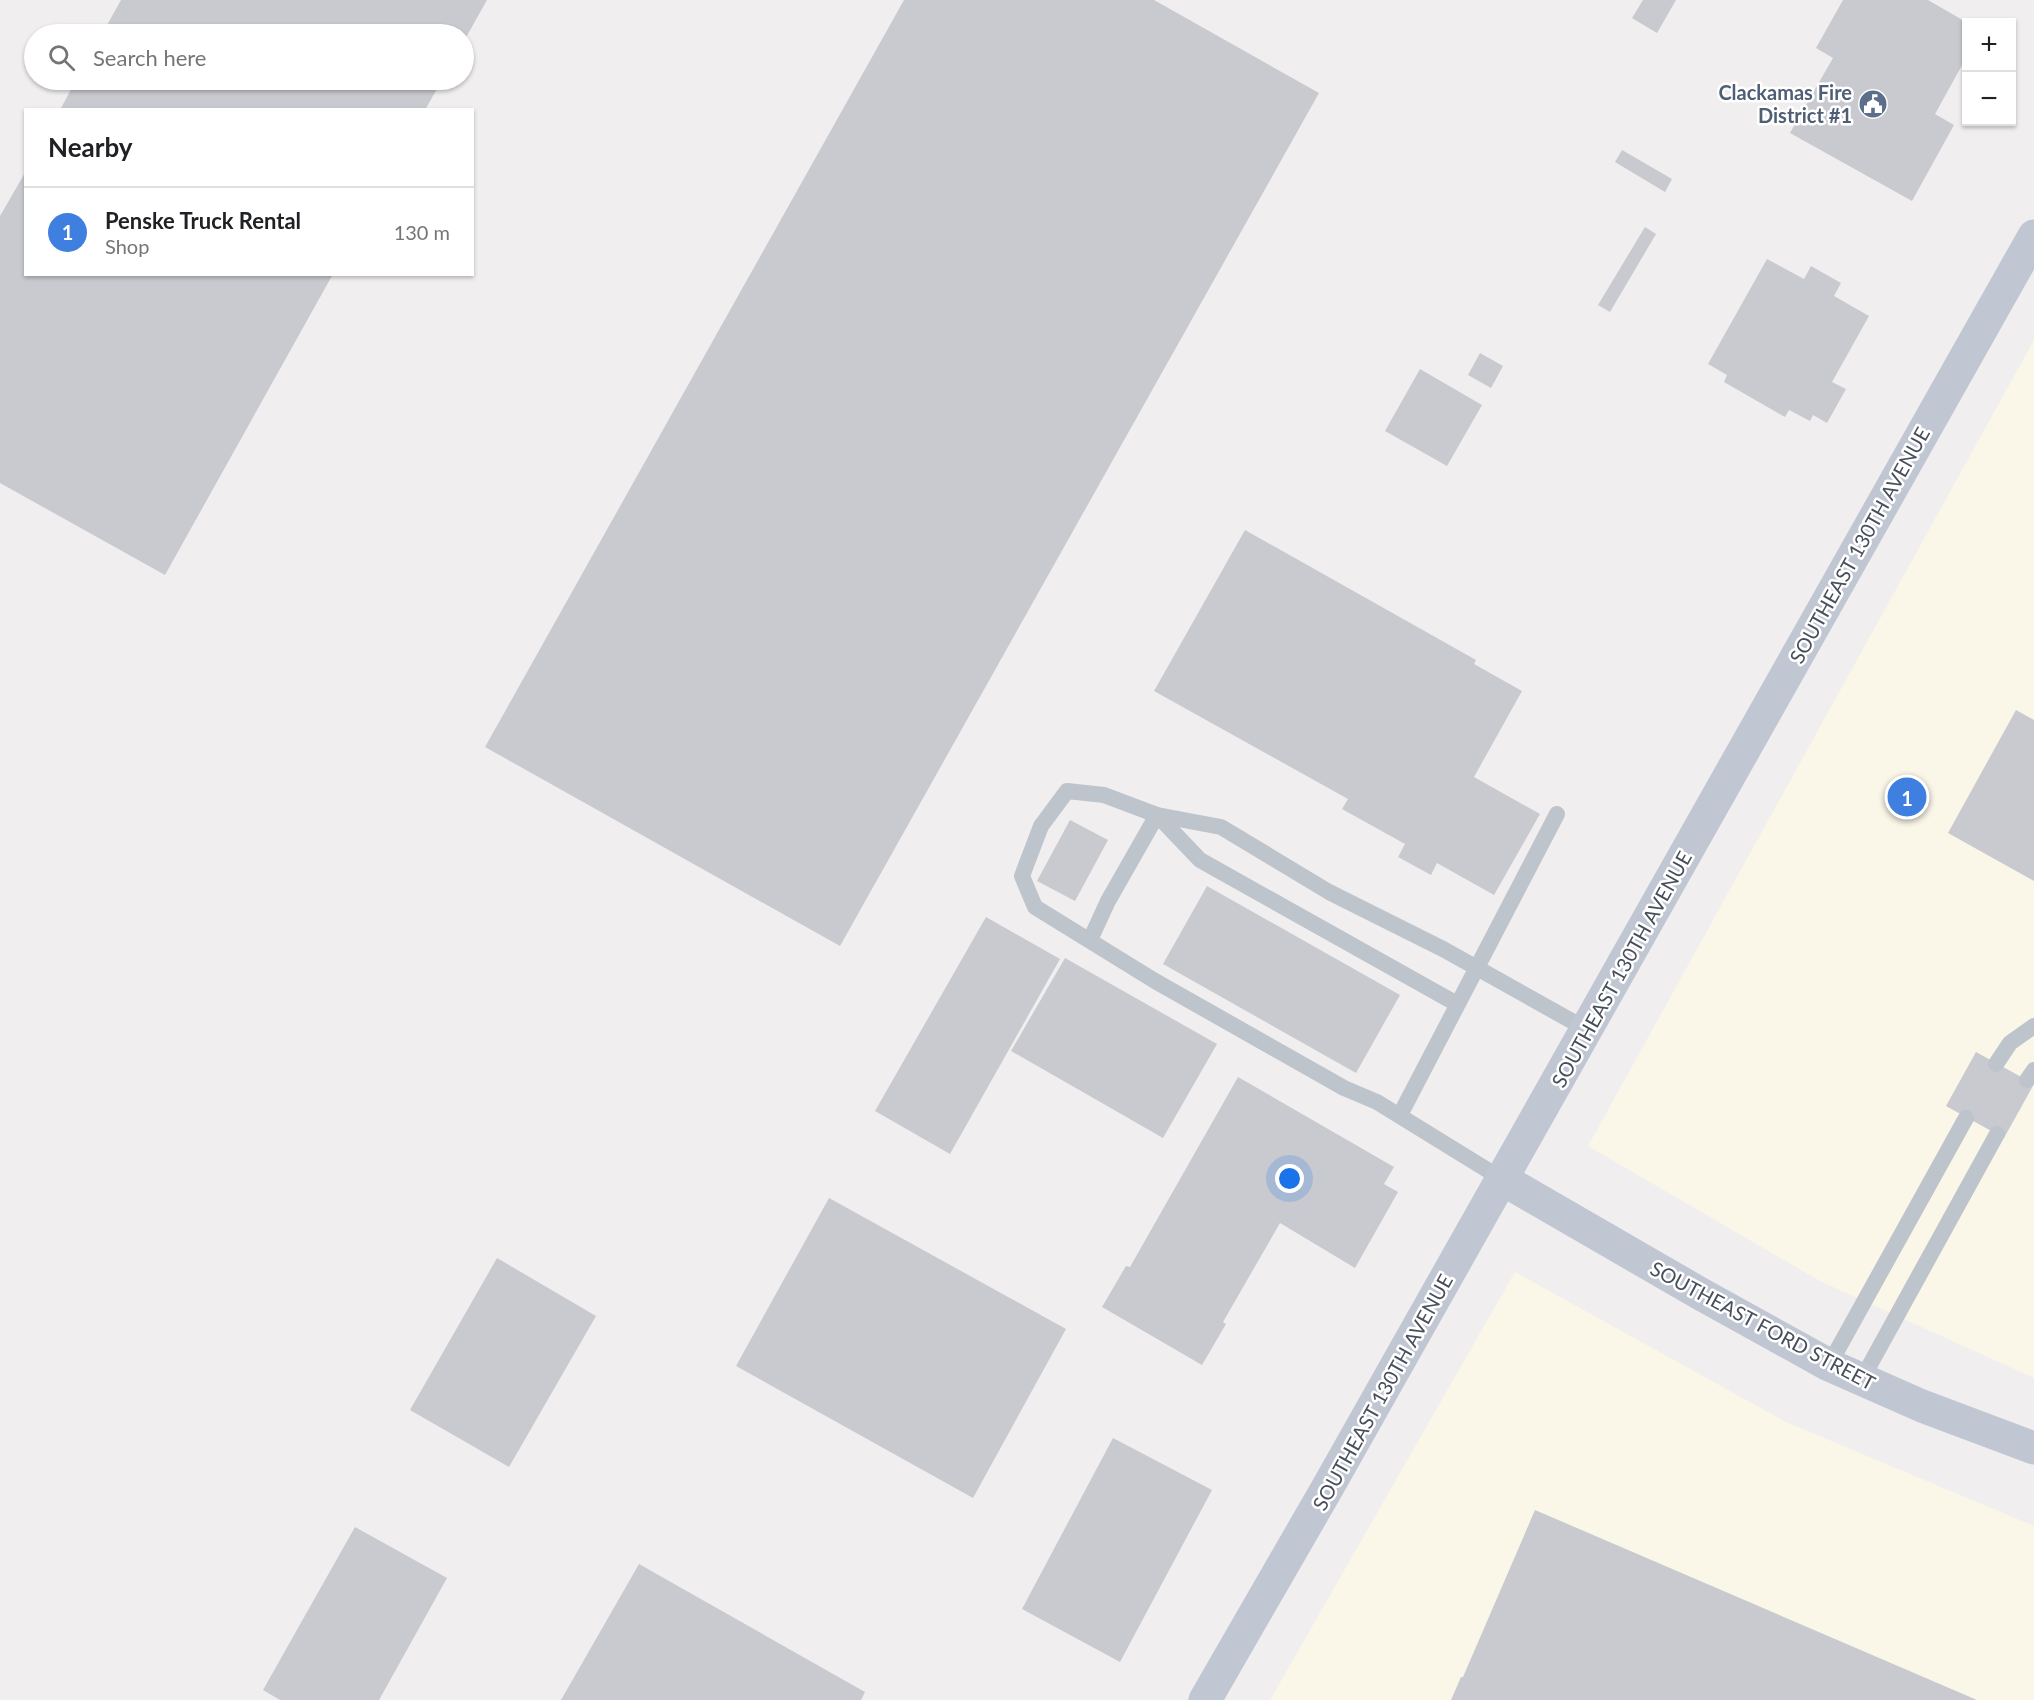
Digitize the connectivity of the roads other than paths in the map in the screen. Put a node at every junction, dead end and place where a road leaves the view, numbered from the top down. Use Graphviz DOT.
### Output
graph roads {
  1 [pos="2034,236"];
  2 [pos="1557,814"];
  3 [pos="1157,815"];
  4 [pos="1090,940"];
  5 [pos="1476,968"];
  6 [pos="1457,1004"];
  7 [pos="2034,1026"];
  8 [pos="1586,1029"];
  9 [pos="1996,1064"];
  10 [pos="1400,1115"];
  11 [pos="1966,1118"];
  12 [pos="1997,1134"];
  13 [pos="1502,1179"];
  14 [pos="1829,1365"];
  15 [pos="1862,1379"];
  16 [pos="2034,1448"];
  17 [pos="1205,1700"];
  1 -- 8 [label="street, SOUTHEAST 130TH AVENUE"];
  2 -- 5 [label="lane"];
  3 -- 4 [label="lane"];
  3 -- 4 [label="lane"];
  3 -- 5 [label="lane"];
  3 -- 6 [label="lane"];
  4 -- 10 [label="lane"];
  5 -- 6 [label="lane"];
  5 -- 8 [label="lane"];
  6 -- 10 [label="lane"];
  7 -- 9 [label="lane"];
  8 -- 13 [label="street, SOUTHEAST 130TH AVENUE"];
  10 -- 13 [label="lane"];
  11 -- 14 [label="lane"];
  12 -- 15 [label="lane"];
  13 -- 14 [label="street, SOUTHEAST FORD STREET"];
  13 -- 17 [label="street, SOUTHEAST 130TH AVENUE"];
  14 -- 15 [label="street, SOUTHEAST FORD STREET"];
  15 -- 16 [label="street, SOUTHEAST FORD STREET"];
}
